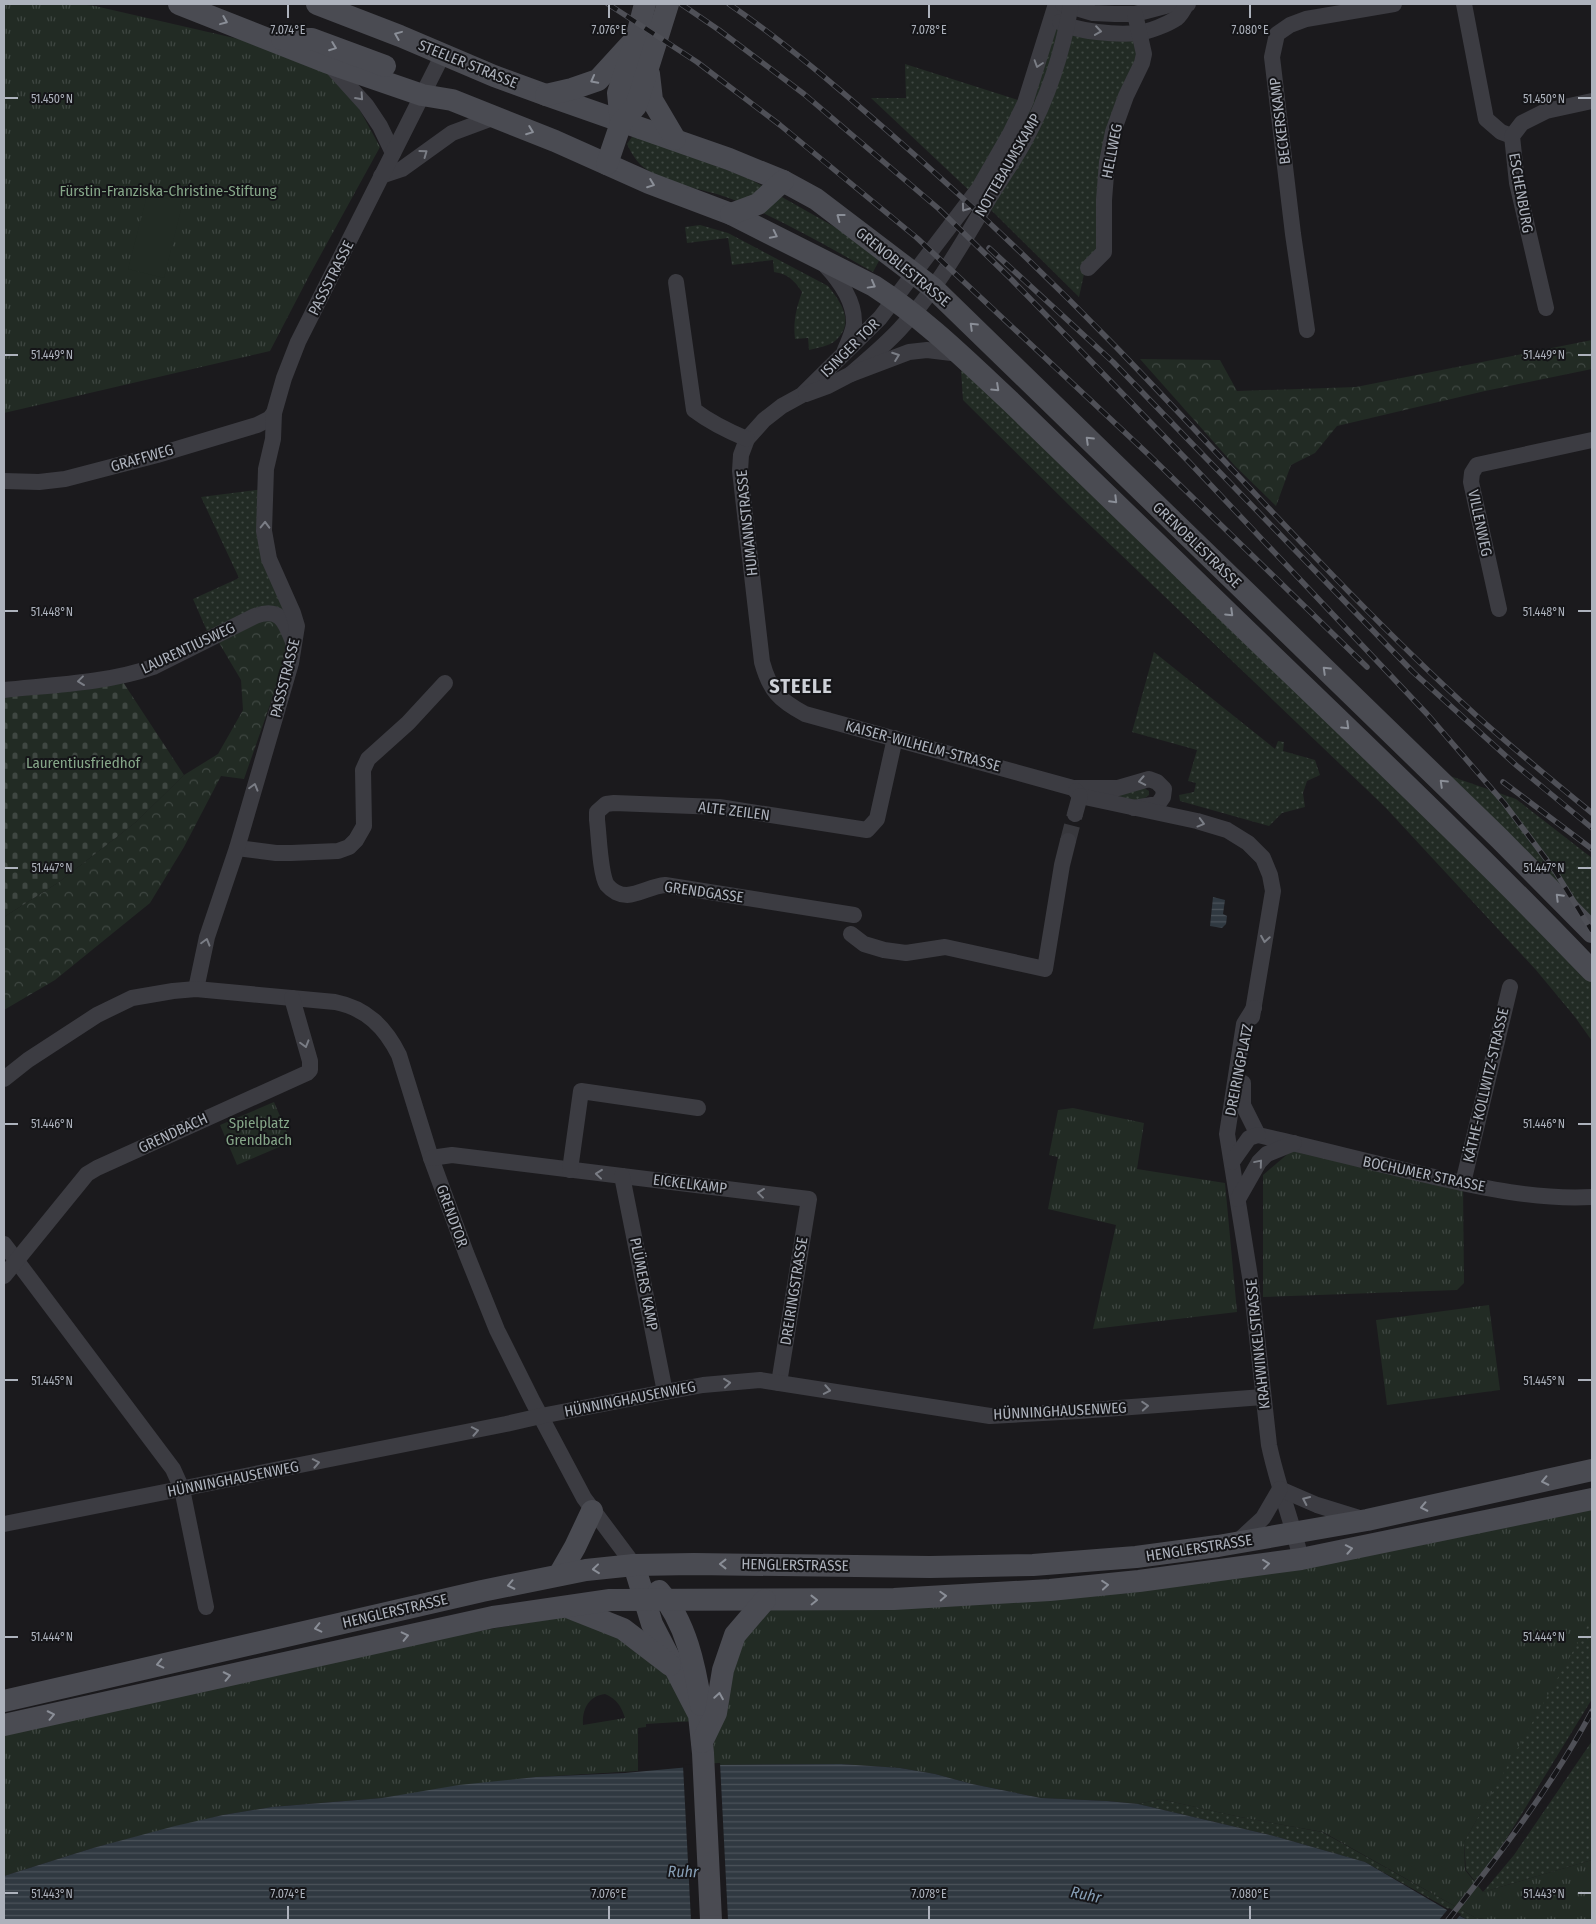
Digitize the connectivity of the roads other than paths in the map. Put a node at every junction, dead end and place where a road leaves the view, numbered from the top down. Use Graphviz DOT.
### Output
graph roads {
  1 [pos="179,4"];
  2 [pos="317,4"];
  3 [pos="645,4"];
  4 [pos="668,4"];
  5 [pos="1187,4"];
  6 [pos="1394,4"];
  7 [pos="1464,4"];
  8 [pos="1063,7"];
  9 [pos="1135,14"];
  10 [pos="1068,27"];
  11 [pos="1139,33"];
  12 [pos="269,39"];
  13 [pos="636,39"];
  14 [pos="443,54"];
  15 [pos="326,62"];
  16 [pos="648,65"];
  17 [pos="425,89"];
  18 [pos="546,95"];
  19 [pos="1592,101"];
  20 [pos="495,117"];
  21 [pos="621,122"];
  22 [pos="1512,136"];
  23 [pos="675,139"];
  24 [pos="393,153"];
  25 [pos="607,164"];
  26 [pos="381,176"];
  27 [pos="783,181"];
  28 [pos="731,214"];
  29 [pos="816,256"];
  30 [pos="1088,268"];
  31 [pos="915,274"];
  32 [pos="681,287"];
  33 [pos="933,288"];
  34 [pos="895,299"];
  35 [pos="1546,308"];
  36 [pos="913,312"];
  37 [pos="1307,330"];
  38 [pos="960,354"];
  39 [pos="843,356"];
  40 [pos="851,374"];
  41 [pos="802,395"];
  42 [pos="274,413"];
  43 [pos="747,440"];
  44 [pos="1592,440"];
  45 [pos="4,481"];
  46 [pos="1499,609"];
  47 [pos="294,644"];
  48 [pos="444,683"];
  49 [pos="4,690"];
  50 [pos="777,696"];
  51 [pos="895,738"];
  52 [pos="1076,792"];
  53 [pos="601,807"];
  54 [pos="1134,808"];
  55 [pos="1075,814"];
  56 [pos="1068,841"];
  57 [pos="237,848"];
  58 [pos="1273,891"];
  59 [pos="854,914"];
  60 [pos="1592,932"];
  61 [pos="850,934"];
  62 [pos="1592,971"];
  63 [pos="1510,987"];
  64 [pos="196,989"];
  65 [pos="292,998"];
  66 [pos="1254,1008"];
  67 [pos="4,1079"];
  68 [pos="698,1108"];
  69 [pos="1227,1134"];
  70 [pos="1258,1135"];
  71 [pos="1294,1143"];
  72 [pos="431,1158"];
  73 [pos="1232,1162"];
  74 [pos="570,1170"];
  75 [pos="622,1176"];
  76 [pos="1463,1183"];
  77 [pos="1592,1197"];
  78 [pos="809,1199"];
  79 [pos="1238,1199"];
  80 [pos="4,1244"];
  81 [pos="15,1261"];
  82 [pos="4,1276"];
  83 [pos="779,1383"];
  84 [pos="665,1392"];
  85 [pos="1263,1397"];
  86 [pos="541,1416"];
  87 [pos="1592,1470"];
  88 [pos="182,1489"];
  89 [pos="1280,1489"];
  90 [pos="1592,1499"];
  91 [pos="592,1511"];
  92 [pos="1366,1520"];
  93 [pos="4,1524"];
  94 [pos="1295,1532"];
  95 [pos="1236,1543"];
  96 [pos="1302,1559"];
  97 [pos="634,1565"];
  98 [pos="672,1565"];
  99 [pos="559,1575"];
  100 [pos="655,1595"];
  101 [pos="765,1600"];
  102 [pos="565,1606"];
  103 [pos="206,1607"];
  104 [pos="674,1668"];
  105 [pos="4,1701"];
  106 [pos="699,1716"];
  107 [pos="4,1725"];
  108 [pos="703,1750"];
  109 [pos="711,1920"];
  1 -- 12 [label="main road, one-way"];
  14 -- 2 [label="main road, STEELER STRASSE, one-way"];
  3 -- 13 [label="main road"];
  4 -- 16 [label="main road"];
  5 -- 9 [label="street"];
  5 -- 11 [label="street"];
  6 -- 37 [label="street, BECKERSKAMP"];
  7 -- 22 [label="street"];
  8 -- 9 [label="street"];
  8 -- 10 [label="street, NOTTEBAUMSKAMP"];
  8 -- 31 [label="street, NOTTEBAUMSKAMP, one-way"];
  9 -- 11 [label="street, HELLWEG"];
  10 -- 11 [label="street, one-way"];
  10 -- 33 [label="street, NOTTEBAUMSKAMP"];
  11 -- 30 [label="street, HELLWEG"];
  12 -- 15 [label="main road"];
  12 -- 17 [label="main road, one-way"];
  13 -- 18 [label="main road, one-way"];
  13 -- 21 [label="main road"];
  14 -- 17 [label="street, PASSSTRASSE"];
  14 -- 18 [label="main road, STEELER STRASSE"];
  15 -- 17 [label="main road"];
  15 -- 24 [label="street, one-way"];
  16 -- 21 [label="main road"];
  16 -- 23 [label="main road"];
  17 -- 20 [label="main road"];
  17 -- 24 [label="street, PASSSTRASSE"];
  18 -- 21 [label="main road, STEELER STRASSE"];
  19 -- 22 [label="street, ESCHENBURG"];
  20 -- 25 [label="main road, one-way"];
  26 -- 20 [label="street, one-way"];
  21 -- 23 [label="main road, GRENOBLESTRASSE"];
  21 -- 25 [label="main road"];
  22 -- 35 [label="street, ESCHENBURG"];
  23 -- 27 [label="main road, GRENOBLESTRASSE"];
  24 -- 26 [label="street, PASSSTRASSE"];
  25 -- 28 [label="main road, GRENOBLESTRASSE, one-way"];
  26 -- 42 [label="street, PASSSTRASSE"];
  27 -- 28 [label="main road"];
  31 -- 27 [label="main road, GRENOBLESTRASSE, one-way"];
  28 -- 29 [label="main road, GRENOBLESTRASSE, one-way"];
  29 -- 34 [label="main road, GRENOBLESTRASSE, one-way"];
  29 -- 39 [label="street, GRENOBLESTRASSE"];
  31 -- 33 [label="main road, GRENOBLESTRASSE"];
  31 -- 34 [label="street, NOTTEBAUMSKAMP"];
  32 -- 43 [label="street"];
  33 -- 36 [label="street, NOTTEBAUMSKAMP"];
  60 -- 33 [label="main road, GRENOBLESTRASSE, one-way"];
  34 -- 36 [label="main road, GRENOBLESTRASSE"];
  34 -- 39 [label="street, ISINGER TOR"];
  36 -- 38 [label="main road, GRENOBLESTRASSE"];
  36 -- 40 [label="street, ISINGER TOR"];
  40 -- 38 [label="street, ISINGER TOR, one-way"];
  38 -- 62 [label="main road, GRENOBLESTRASSE, one-way"];
  39 -- 41 [label="street, ISINGER TOR"];
  40 -- 41 [label="street, ISINGER TOR"];
  41 -- 43 [label="street, ISINGER TOR"];
  42 -- 45 [label="street, GRAFFWEG"];
  47 -- 42 [label="street, PASSSTRASSE, one-way"];
  43 -- 50 [label="street, HUMANNSTRASSE"];
  44 -- 46 [label="street, VILLENWEG"];
  47 -- 49 [label="street, LAURENTIUSWEG, one-way"];
  57 -- 47 [label="street, PASSSTRASSE, one-way"];
  48 -- 57 [label="street"];
  50 -- 51 [label="street, KAISER-WILHELM-STRASSE"];
  51 -- 52 [label="street, KAISER-WILHELM-STRASSE"];
  51 -- 53 [label="street, ALTE ZEILEN"];
  52 -- 54 [label="street, KAISER-WILHELM-STRASSE"];
  54 -- 52 [label="street, KAISER-WILHELM-STRASSE, one-way"];
  52 -- 55 [label="street"];
  53 -- 59 [label="street, GRENDGASSE"];
  54 -- 58 [label="street, KAISER-WILHELM-STRASSE, one-way"];
  56 -- 61 [label="street"];
  64 -- 57 [label="street, PASSSTRASSE, one-way"];
  58 -- 66 [label="street, DREIRINGPLATZ, one-way"];
  63 -- 76 [label="street, KÄTHE-KOLLWITZ-STRASSE"];
  64 -- 65 [label="street, GRENDTOR"];
  64 -- 67 [label="street, GRENDTOR"];
  65 -- 72 [label="street, GRENDTOR"];
  65 -- 81 [label="street, GRENDBACH, one-way"];
  66 -- 69 [label="street, DREIRINGPLATZ"];
  66 -- 70 [label="street, DREIRINGPLATZ"];
  68 -- 74 [label="street"];
  69 -- 73 [label="street, KRAHWINKELSTRASSE"];
  70 -- 71 [label="street, BOCHUMER STRASSE"];
  70 -- 73 [label="street"];
  71 -- 76 [label="street, BOCHUMER STRASSE"];
  79 -- 71 [label="street, one-way"];
  72 -- 74 [label="street, EICKELKAMP"];
  72 -- 86 [label="street, GRENDTOR"];
  73 -- 79 [label="street, KRAHWINKELSTRASSE"];
  75 -- 74 [label="street, EICKELKAMP, one-way"];
  78 -- 75 [label="street, EICKELKAMP, one-way"];
  75 -- 84 [label="street, PLÜMERS KAMP"];
  76 -- 77 [label="street, BOCHUMER STRASSE"];
  78 -- 83 [label="street, DREIRINGSTRASSE"];
  79 -- 85 [label="street, KRAHWINKELSTRASSE"];
  80 -- 81 [label="street"];
  81 -- 82 [label="street, GRENDBACH"];
  81 -- 88 [label="street"];
  84 -- 83 [label="street, HÜNNINGHAUSENWEG, one-way"];
  83 -- 85 [label="street, HÜNNINGHAUSENWEG, one-way"];
  84 -- 86 [label="street, HÜNNINGHAUSENWEG"];
  85 -- 89 [label="street, KRAHWINKELSTRASSE"];
  88 -- 86 [label="street, HÜNNINGHAUSENWEG, one-way"];
  86 -- 91 [label="street, GRENDTOR"];
  87 -- 92 [label="main road, HENGLERSTRASSE, one-way"];
  88 -- 93 [label="street, HÜNNINGHAUSENWEG"];
  88 -- 103 [label="street"];
  92 -- 89 [label="street, one-way"];
  89 -- 94 [label="street, KRAHWINKELSTRASSE"];
  89 -- 95 [label="street"];
  96 -- 90 [label="main road, HENGLERSTRASSE, one-way"];
  91 -- 97 [label="street, GRENDTOR"];
  91 -- 99 [label="main road"];
  92 -- 94 [label="main road, HENGLERSTRASSE"];
  94 -- 95 [label="main road, HENGLERSTRASSE"];
  94 -- 96 [label="street, KRAHWINKELSTRASSE"];
  95 -- 98 [label="main road, HENGLERSTRASSE, one-way"];
  101 -- 96 [label="main road, HENGLERSTRASSE, one-way"];
  97 -- 98 [label="main road, HENGLERSTRASSE"];
  97 -- 99 [label="main road, HENGLERSTRASSE, one-way"];
  97 -- 100 [label="main road"];
  98 -- 100 [label="main road"];
  99 -- 105 [label="main road, HENGLERSTRASSE, one-way"];
  100 -- 101 [label="main road, HENGLERSTRASSE"];
  100 -- 102 [label="main road, HENGLERSTRASSE"];
  100 -- 104 [label="main road"];
  100 -- 106 [label="main road"];
  108 -- 101 [label="main road, one-way"];
  102 -- 104 [label="main road"];
  107 -- 102 [label="main road, HENGLERSTRASSE, one-way"];
  104 -- 106 [label="main road"];
  106 -- 108 [label="main road"];
  108 -- 109 [label="main road"];
}
